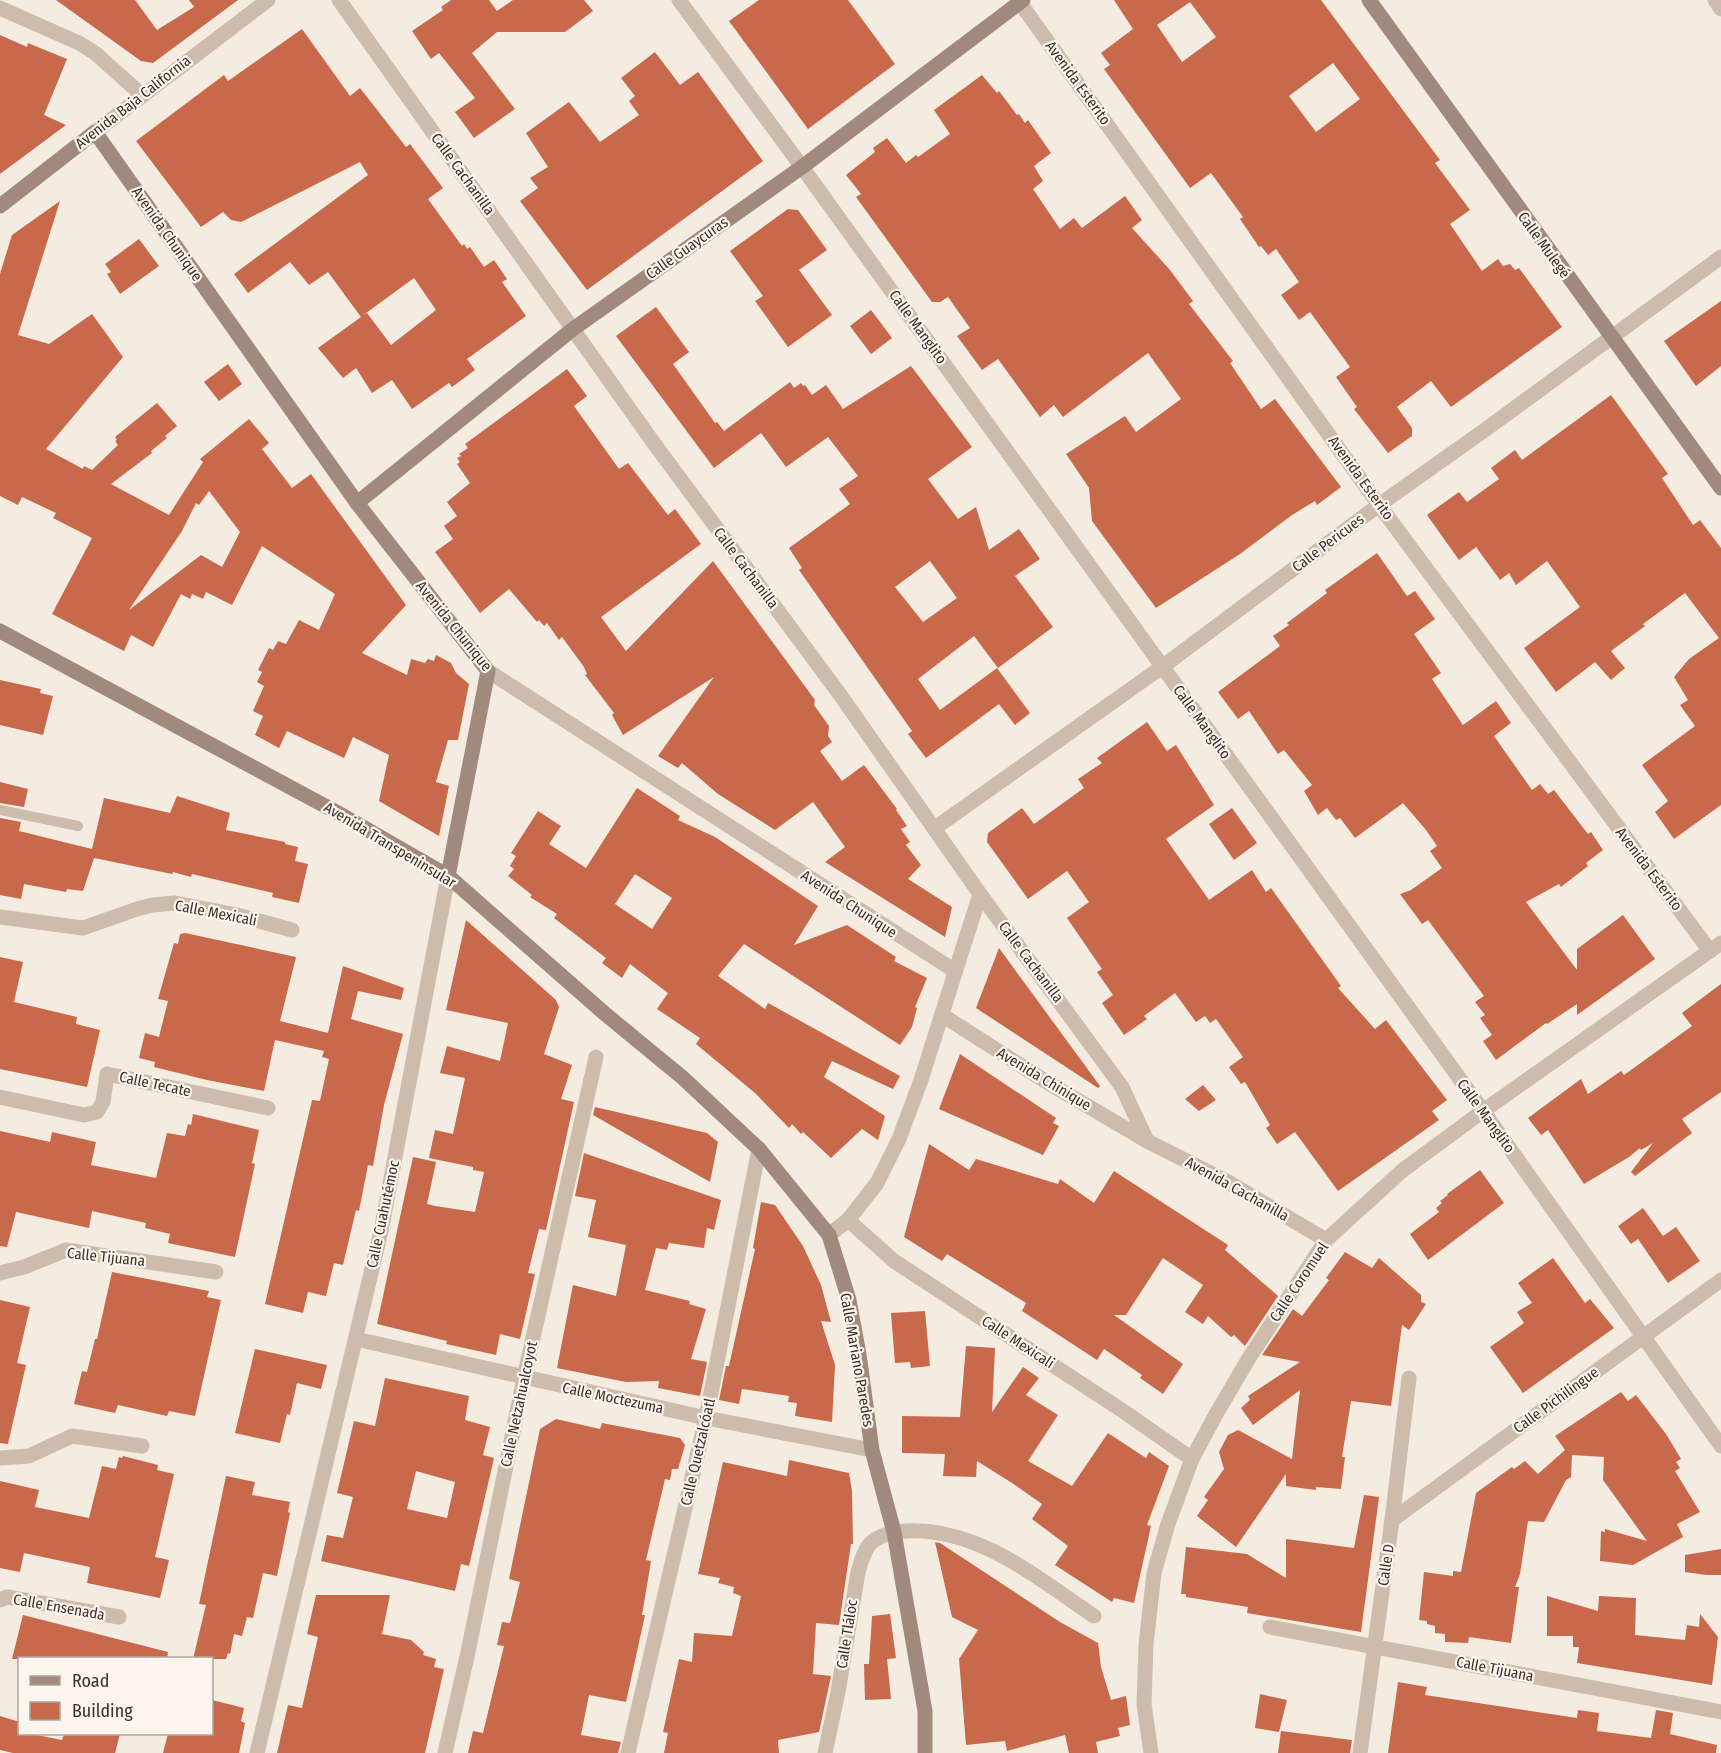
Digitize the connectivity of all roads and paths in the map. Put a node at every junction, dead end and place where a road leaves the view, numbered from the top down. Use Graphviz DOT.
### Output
graph roads {
  1 [pos="268,0"];
  2 [pos="339,0"];
  3 [pos="679,0"];
  4 [pos="1369,0"];
  5 [pos="1714,0"];
  6 [pos="1020,1"];
  7 [pos="0,8"];
  8 [pos="1721,9"];
  9 [pos="142,95"];
  10 [pos="95,132"];
  11 [pos="802,167"];
  12 [pos="0,206"];
  13 [pos="1721,257"];
  14 [pos="573,329"];
  15 [pos="1611,338"];
  16 [pos="1721,488"];
  17 [pos="357,503"];
  18 [pos="1379,505"];
  19 [pos="0,631"];
  20 [pos="1162,667"];
  21 [pos="488,671"];
  22 [pos="0,810"];
  23 [pos="78,826"];
  24 [pos="935,828"];
  25 [pos="448,876"];
  26 [pos="980,894"];
  27 [pos="0,916"];
  28 [pos="292,930"];
  29 [pos="1716,947"];
  30 [pos="955,971"];
  31 [pos="942,1016"];
  32 [pos="596,1057"];
  33 [pos="0,1097"];
  34 [pos="268,1108"];
  35 [pos="1483,1111"];
  36 [pos="1147,1141"];
  37 [pos="759,1149"];
  38 [pos="848,1220"];
  39 [pos="829,1234"];
  40 [pos="1326,1240"];
  41 [pos="216,1272"];
  42 [pos="0,1273"];
  43 [pos="1721,1280"];
  44 [pos="1642,1337"];
  45 [pos="356,1339"];
  46 [pos="524,1378"];
  47 [pos="1409,1378"];
  48 [pos="706,1418"];
  49 [pos="142,1446"];
  50 [pos="1721,1446"];
  51 [pos="872,1450"];
  52 [pos="0,1458"];
  53 [pos="1192,1458"];
  54 [pos="1392,1520"];
  55 [pos="894,1532"];
  56 [pos="0,1600"];
  57 [pos="1094,1616"];
  58 [pos="119,1617"];
  59 [pos="1270,1627"];
  60 [pos="1375,1647"];
  61 [pos="1721,1712"];
  62 [pos="257,1753"];
  63 [pos="445,1753"];
  64 [pos="628,1753"];
  65 [pos="825,1753"];
  66 [pos="926,1753"];
  67 [pos="1151,1753"];
  68 [pos="1360,1753"];
  1 -- 9 [label="street, Avenida Baja California"];
  2 -- 14 [label="street, Calle Cachanilla"];
  3 -- 11 [label="street, Calle Manglito"];
  4 -- 15 [label="street, Calle Mulegé"];
  5 -- 8 [label="street"];
  6 -- 11 [label="street, Calle Guaycuras"];
  6 -- 18 [label="street, Avenida Esterito"];
  7 -- 9 [label="street"];
  9 -- 10 [label="street, Avenida Baja California"];
  10 -- 12 [label="street, Avenida Baja California"];
  10 -- 17 [label="street, Avenida Chunique"];
  11 -- 14 [label="street, Calle Guaycuras"];
  11 -- 20 [label="street, Calle Manglito"];
  13 -- 15 [label="street, Calle Pericues"];
  14 -- 17 [label="street, Calle Guaycuras"];
  14 -- 24 [label="street, Calle Cachanilla"];
  15 -- 16 [label="street, Calle Mulegé"];
  15 -- 18 [label="street, Calle Pericues"];
  17 -- 21 [label="street, Avenida Chunique"];
  18 -- 20 [label="street, Calle Pericues"];
  18 -- 29 [label="street, Avenida Esterito"];
  19 -- 25 [label="street, Avenida Transpeninsular"];
  20 -- 24 [label="street, Calle Pericues"];
  20 -- 35 [label="street, Calle Manglito"];
  21 -- 25 [label="street, Calle Cuahutémoc"];
  21 -- 30 [label="street, Avenida Chunique"];
  22 -- 23 [label="lane"];
  24 -- 26 [label="street, Calle Cachanilla"];
  25 -- 37 [label="street, Avenida Transpeninsular"];
  25 -- 45 [label="street, Calle Cuahutémoc"];
  26 -- 30 [label="street"];
  26 -- 36 [label="street, Calle Cachanilla"];
  27 -- 28 [label="street, Calle Mexicali"];
  29 -- 35 [label="street, Calle Coromuel"];
  30 -- 31 [label="street"];
  31 -- 36 [label="street, Avenida Chinique"];
  31 -- 38 [label="street"];
  32 -- 46 [label="street, Calle Netzahualcoyot"];
  33 -- 34 [label="street, Calle Tecate"];
  35 -- 40 [label="street, Calle Coromuel"];
  35 -- 44 [label="street, Calle Manglito"];
  36 -- 40 [label="street, Avenida Cachanilla"];
  37 -- 39 [label="street, Avenida Transpeninsular"];
  37 -- 48 [label="street, Calle Quetzalcóatl"];
  38 -- 39 [label="street"];
  38 -- 53 [label="street, Calle Mexicali"];
  39 -- 51 [label="street, Calle Mariano Paredes"];
  40 -- 53 [label="street, Calle Coromuel"];
  41 -- 42 [label="street, Calle Tijuana"];
  43 -- 44 [label="street, Calle Pichilingue"];
  44 -- 50 [label="street, Calle Manglito"];
  44 -- 54 [label="street, Calle Pichilingue"];
  45 -- 46 [label="street, Calle Moctezuma"];
  45 -- 62 [label="street, Calle Cuahutémoc"];
  46 -- 48 [label="street, Calle Moctezuma"];
  46 -- 63 [label="street, Calle Netzahualcoyot"];
  47 -- 54 [label="street, Calle D"];
  48 -- 51 [label="street, Calle Moctezuma"];
  48 -- 64 [label="street, Calle Quetzalcóatl"];
  49 -- 52 [label="street"];
  51 -- 55 [label="street, Calle Mariano Paredes"];
  53 -- 67 [label="street, Calle Coromuel"];
  54 -- 60 [label="street, Calle D"];
  55 -- 57 [label="street"];
  55 -- 65 [label="street, Calle Tláloc"];
  55 -- 66 [label="street, Calle Mariano Paredes"];
  56 -- 58 [label="street, Calle Ensenada"];
  59 -- 60 [label="street, Calle Tijuana"];
  60 -- 61 [label="street, Calle Tijuana"];
  60 -- 68 [label="street, Calle D"];
}
